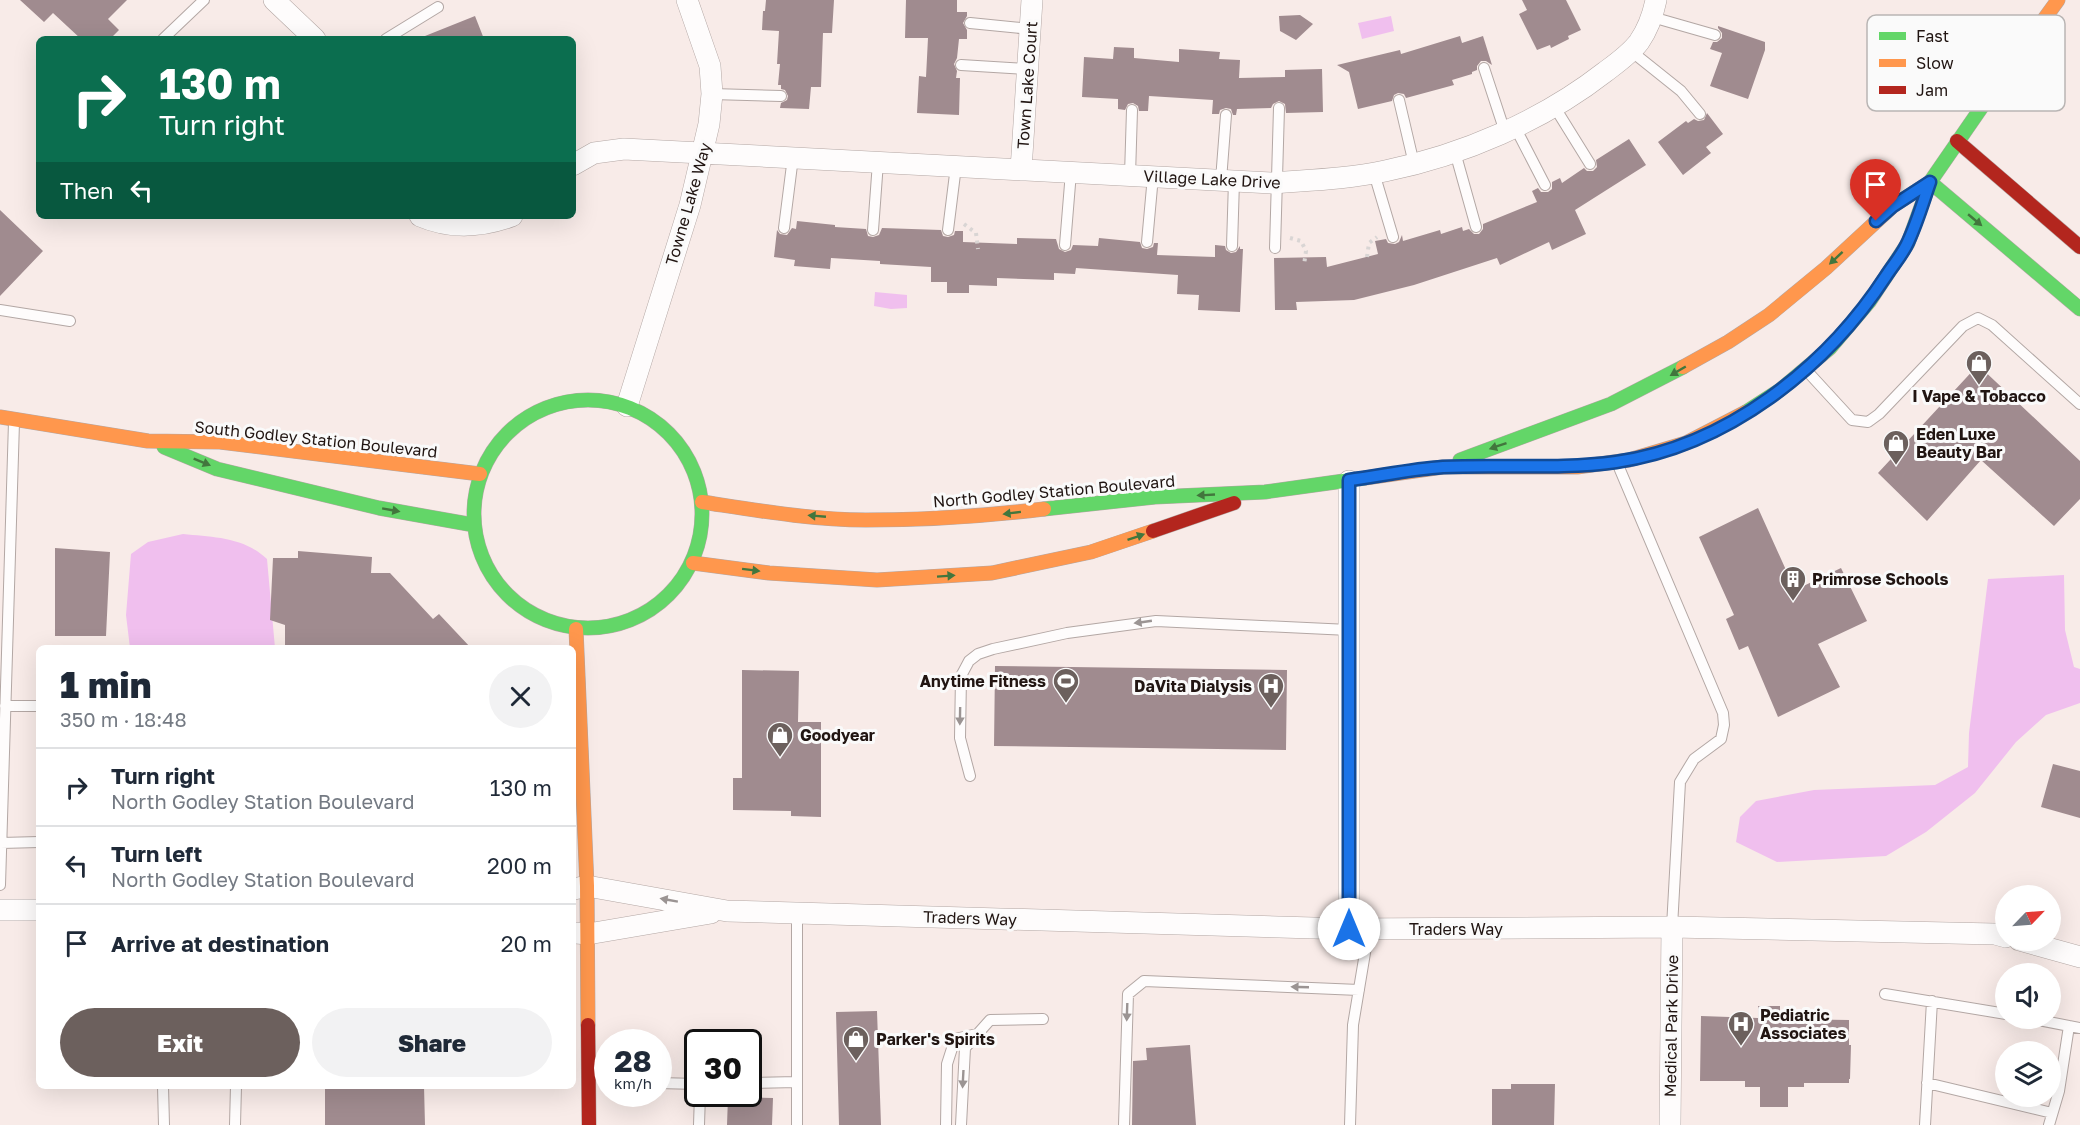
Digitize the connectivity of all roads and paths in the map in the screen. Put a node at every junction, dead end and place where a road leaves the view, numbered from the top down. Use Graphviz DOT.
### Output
graph roads {
  1 [pos="204,0"];
  2 [pos="687,0"];
  3 [pos="1032,0"];
  4 [pos="2058,0"];
  5 [pos="280,2"];
  6 [pos="438,7"];
  7 [pos="1654,8"];
  8 [pos="2047,15"];
  9 [pos="970,23"];
  10 [pos="1030,29"];
  11 [pos="1715,35"];
  12 [pos="166,36"];
  13 [pos="312,36"];
  14 [pos="391,36"];
  15 [pos="1631,51"];
  16 [pos="961,65"];
  17 [pos="1484,68"];
  18 [pos="1028,69"];
  19 [pos="712,94"];
  20 [pos="781,96"];
  21 [pos="1400,100"];
  22 [pos="1554,106"];
  23 [pos="1279,108"];
  24 [pos="1132,110"];
  25 [pos="1978,111"];
  26 [pos="1700,114"];
  27 [pos="1226,115"];
  28 [pos="1510,129"];
  29 [pos="1957,141"];
  30 [pos="1455,152"];
  31 [pos="704,153"];
  32 [pos="793,157"];
  33 [pos="878,162"];
  34 [pos="576,163"];
  35 [pos="1414,164"];
  36 [pos="1590,164"];
  37 [pos="956,166"];
  38 [pos="1021,170"];
  39 [pos="1071,172"];
  40 [pos="1374,173"];
  41 [pos="1130,175"];
  42 [pos="1153,176"];
  43 [pos="1228,180"];
  44 [pos="1930,182"];
  45 [pos="1276,183"];
  46 [pos="1545,185"];
  47 [pos="429,219"];
  48 [pos="500,219"];
  49 [pos="948,226"];
  50 [pos="1476,227"];
  51 [pos="784,228"];
  52 [pos="873,230"];
  53 [pos="1275,233"];
  54 [pos="1393,237"];
  55 [pos="1147,242"];
  56 [pos="1065,245"];
  57 [pos="1232,246"];
  58 [pos="1275,248"];
  59 [pos="2080,248"];
  60 [pos="978,249"];
  61 [pos="1304,265"];
  62 [pos="2080,309"];
  63 [pos="0,310"];
  64 [pos="70,321"];
  65 [pos="1805,369"];
  66 [pos="2080,404"];
  67 [pos="627,406"];
  68 [pos="7,418"];
  69 [pos="148,441"];
  70 [pos="1617,462"];
  71 [pos="1443,467"];
  72 [pos="480,474"];
  73 [pos="1349,480"];
  74 [pos="1264,492"];
  75 [pos="702,502"];
  76 [pos="474,525"];
  77 [pos="693,563"];
  78 [pos="576,629"];
  79 [pos="1349,630"];
  80 [pos="5,706"];
  81 [pos="36,706"];
  82 [pos="970,776"];
  83 [pos="36,842"];
  84 [pos="1,843"];
  85 [pos="0,885"];
  86 [pos="580,887"];
  87 [pos="0,910"];
  88 [pos="36,910"];
  89 [pos="727,910"];
  90 [pos="797,913"];
  91 [pos="1672,927"];
  92 [pos="1359,929"];
  93 [pos="580,933"];
  94 [pos="1995,934"];
  95 [pos="2058,951"];
  96 [pos="2080,957"];
  97 [pos="1359,990"];
  98 [pos="1885,993"];
  99 [pos="1932,1001"];
  100 [pos="1995,1012"];
  101 [pos="1043,1019"];
  102 [pos="2074,1027"];
  103 [pos="978,1034"];
  104 [pos="797,1082"];
  105 [pos="762,1083"];
  106 [pos="1928,1083"];
  107 [pos="163,1089"];
  108 [pos="236,1089"];
  109 [pos="700,1107"];
  110 [pos="2052,1113"];
  111 [pos="164,1125"];
  112 [pos="235,1125"];
  113 [pos="589,1125"];
  114 [pos="699,1125"];
  115 [pos="796,1125"];
  116 [pos="945,1125"];
  117 [pos="961,1125"];
  118 [pos="1124,1125"];
  119 [pos="1350,1125"];
  120 [pos="1670,1125"];
  121 [pos="1925,1125"];
  122 [pos="2049,1125"];
  1 -- 12 [label="lane"];
  2 -- 19 [label="street, Towne Lake Way"];
  3 -- 10 [label="street, Town Lake Court"];
  4 -- 8 [label="street, North Godley Station Boulevard"];
  5 -- 13 [label="street"];
  6 -- 14 [label="lane"];
  7 -- 11 [label="lane"];
  7 -- 15 [label="street, Village Lake Drive"];
  9 -- 10 [label="lane"];
  10 -- 18 [label="street, Town Lake Court"];
  15 -- 22 [label="street, Village Lake Drive"];
  15 -- 26 [label="lane"];
  16 -- 18 [label="lane"];
  17 -- 28 [label="lane"];
  18 -- 38 [label="street, Town Lake Court"];
  19 -- 20 [label="lane"];
  19 -- 31 [label="street, Towne Lake Way"];
  21 -- 35 [label="lane"];
  22 -- 28 [label="street, Village Lake Drive"];
  22 -- 36 [label="lane"];
  23 -- 45 [label="lane"];
  24 -- 41 [label="lane"];
  25 -- 29 [label="street, North Godley Station Boulevard"];
  27 -- 43 [label="lane"];
  28 -- 30 [label="street, Village Lake Drive"];
  28 -- 46 [label="lane"];
  29 -- 44 [label="street, North Godley Station Boulevard"];
  29 -- 59 [label="street"];
  30 -- 35 [label="street, Village Lake Drive"];
  30 -- 50 [label="lane"];
  31 -- 32 [label="street, Village Lake Drive"];
  31 -- 34 [label="street, Village Lake Drive"];
  31 -- 67 [label="street, Towne Lake Way"];
  32 -- 33 [label="street, Village Lake Drive"];
  32 -- 51 [label="lane"];
  33 -- 37 [label="street, Village Lake Drive"];
  33 -- 52 [label="lane"];
  35 -- 40 [label="street, Village Lake Drive"];
  37 -- 38 [label="street, Village Lake Drive"];
  37 -- 49 [label="lane"];
  38 -- 39 [label="street, Village Lake Drive"];
  39 -- 41 [label="street, Village Lake Drive"];
  39 -- 56 [label="lane"];
  40 -- 45 [label="street, Village Lake Drive"];
  40 -- 54 [label="lane"];
  41 -- 42 [label="street, Village Lake Drive"];
  42 -- 43 [label="street, Village Lake Drive"];
  42 -- 55 [label="lane"];
  43 -- 45 [label="street, Village Lake Drive"];
  43 -- 57 [label="lane"];
  44 -- 62 [label="street, one-way"];
  44 -- 65 [label="street, North Godley Station Boulevard"];
  44 -- 71 [label="street, North Godley Station Boulevard, one-way"];
  45 -- 53 [label="lane"];
  47 -- 48 [label="street"];
  49 -- 60 [label="path"];
  53 -- 58 [label="lane"];
  53 -- 61 [label="path"];
  63 -- 64 [label="lane"];
  65 -- 66 [label="lane"];
  65 -- 70 [label="street, North Godley Station Boulevard"];
  67 -- 72 [label="street"];
  67 -- 75 [label="street"];
  68 -- 69 [label="street, South Godley Station Boulevard"];
  68 -- 80 [label="lane"];
  69 -- 72 [label="street, South Godley Station Boulevard"];
  69 -- 76 [label="street, South Godley Station Boulevard, one-way"];
  70 -- 71 [label="street, North Godley Station Boulevard"];
  70 -- 91 [label="lane"];
  71 -- 73 [label="street, North Godley Station Boulevard"];
  72 -- 76 [label="street"];
  73 -- 74 [label="street, North Godley Station Boulevard"];
  73 -- 79 [label="street"];
  74 -- 75 [label="street, North Godley Station Boulevard, one-way"];
  77 -- 74 [label="street, North Godley Station Boulevard, one-way"];
  75 -- 77 [label="street"];
  76 -- 78 [label="street"];
  77 -- 78 [label="street"];
  78 -- 86 [label="street"];
  79 -- 82 [label="lane, one-way"];
  79 -- 92 [label="street"];
  80 -- 81 [label="lane"];
  80 -- 84 [label="lane"];
  83 -- 84 [label="lane"];
  84 -- 85 [label="lane"];
  89 -- 86 [label="street, Traders Way, one-way"];
  86 -- 93 [label="street"];
  87 -- 88 [label="street"];
  89 -- 90 [label="street, Traders Way"];
  89 -- 93 [label="street, Traders Way"];
  90 -- 92 [label="street, Traders Way"];
  90 -- 104 [label="lane"];
  91 -- 92 [label="street, Traders Way"];
  91 -- 94 [label="street, Traders Way"];
  91 -- 120 [label="street, Medical Park Drive"];
  92 -- 97 [label="lane"];
  93 -- 113 [label="street"];
  95 -- 96 [label="street"];
  97 -- 118 [label="lane, one-way"];
  97 -- 119 [label="lane"];
  98 -- 99 [label="lane"];
  99 -- 100 [label="lane"];
  99 -- 106 [label="lane"];
  101 -- 103 [label="lane"];
  102 -- 110 [label="lane"];
  103 -- 116 [label="lane"];
  103 -- 117 [label="lane, one-way"];
  104 -- 105 [label="lane"];
  104 -- 115 [label="lane"];
  106 -- 110 [label="lane"];
  106 -- 121 [label="lane"];
  107 -- 111 [label="lane"];
  108 -- 112 [label="lane"];
  109 -- 114 [label="lane"];
  110 -- 122 [label="lane"];
}
